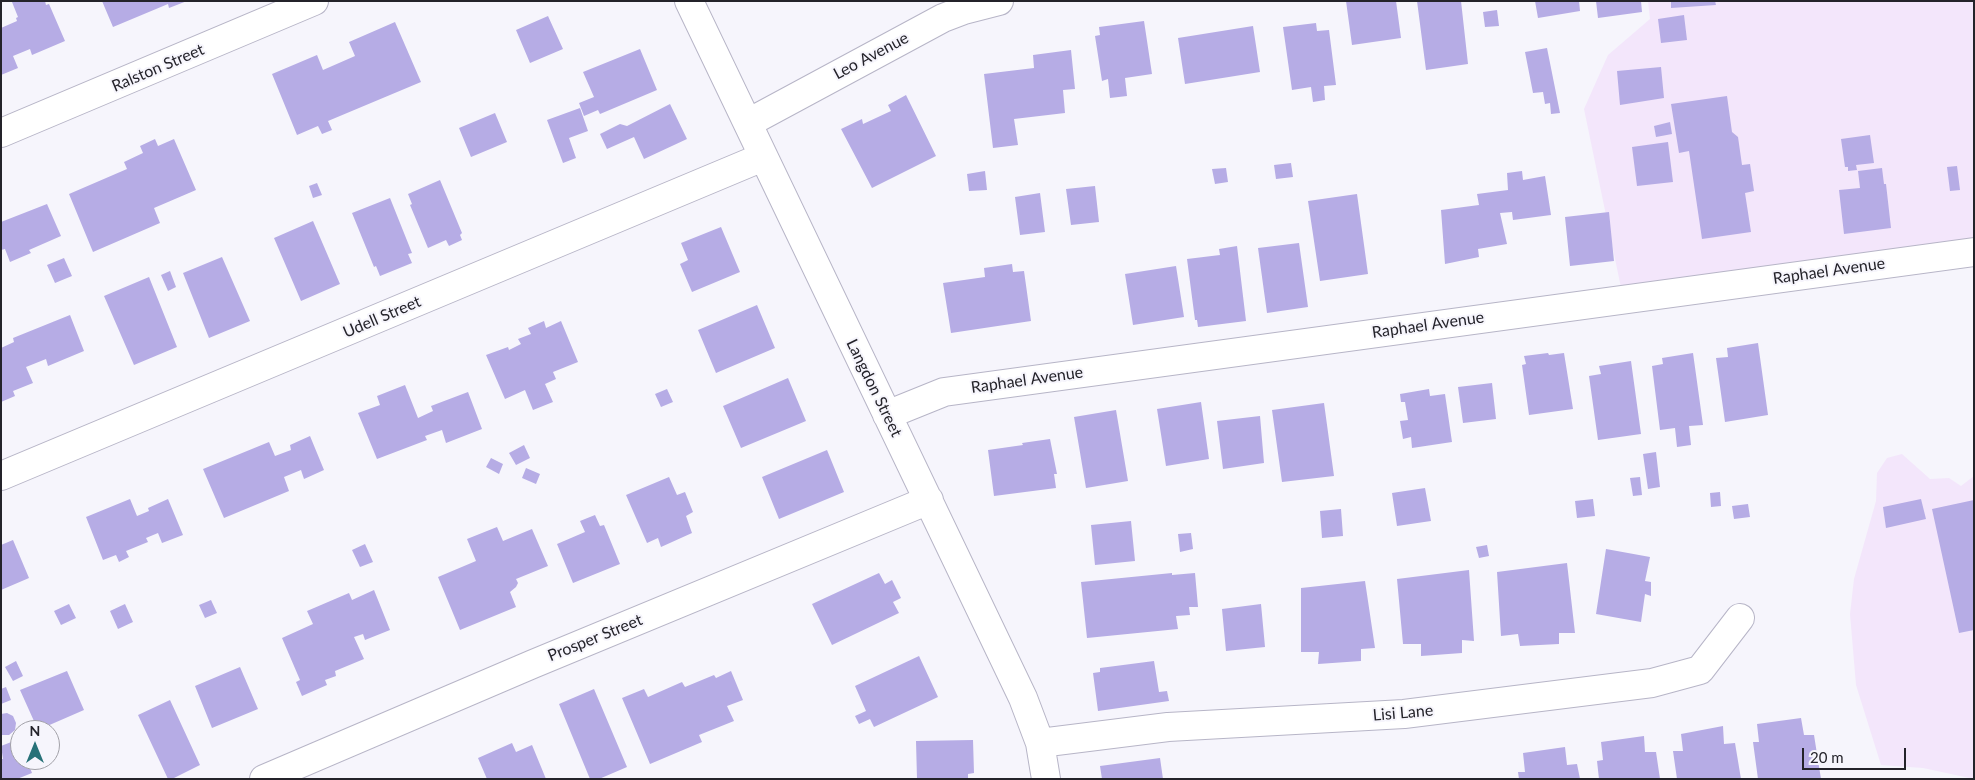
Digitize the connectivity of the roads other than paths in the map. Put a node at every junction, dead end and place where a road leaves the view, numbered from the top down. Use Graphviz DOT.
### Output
graph roads {
  1 [pos="314,1"];
  2 [pos="689,1"];
  3 [pos="999,1"];
  4 [pos="748,123"];
  5 [pos="1,133"];
  6 [pos="763,157"];
  7 [pos="1974,252"];
  8 [pos="887,416"];
  9 [pos="1,476"];
  10 [pos="929,500"];
  11 [pos="1740,618"];
  12 [pos="1040,743"];
  13 [pos="264,779"];
  14 [pos="1046,779"];
  1 -- 5 [label="street, Ralston Street"];
  2 -- 4 [label="street, Langdon Street"];
  3 -- 4 [label="street, Leo Avenue"];
  4 -- 6 [label="street, Langdon Street"];
  6 -- 8 [label="street, Langdon Street"];
  6 -- 9 [label="street, Udell Street"];
  7 -- 8 [label="street, Raphael Avenue"];
  8 -- 10 [label="street, Langdon Street"];
  10 -- 12 [label="street, Langdon Street"];
  10 -- 13 [label="street, Prosper Street"];
  11 -- 12 [label="street, Lisi Lane"];
  12 -- 14 [label="street, Langdon Street"];
}
